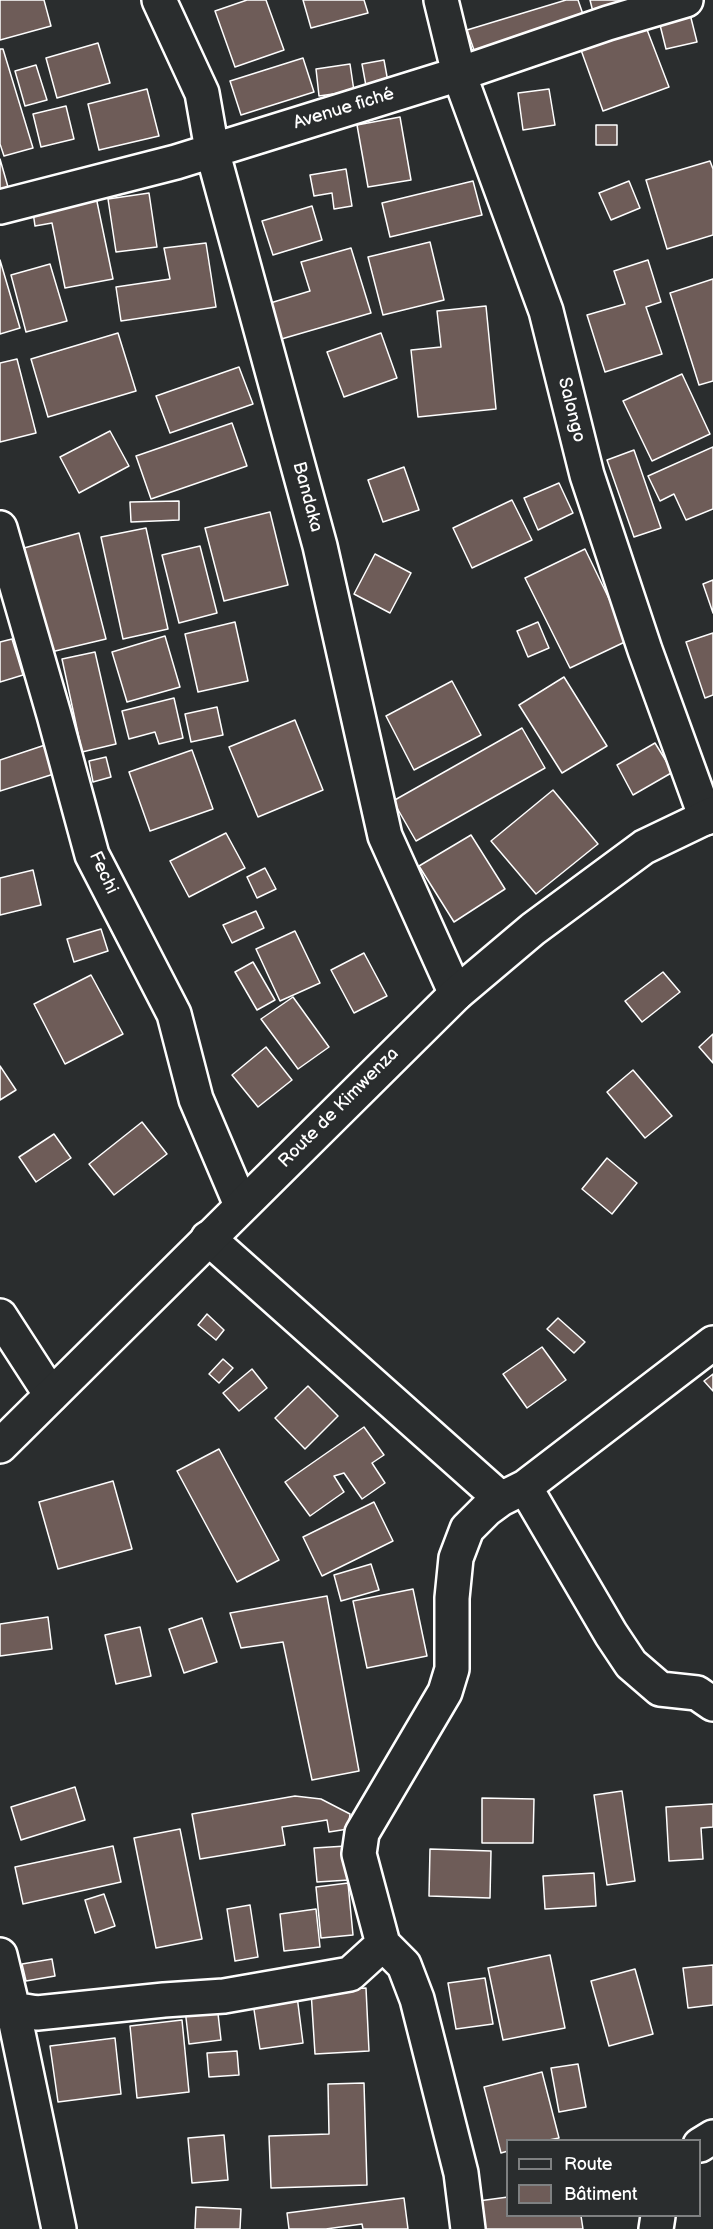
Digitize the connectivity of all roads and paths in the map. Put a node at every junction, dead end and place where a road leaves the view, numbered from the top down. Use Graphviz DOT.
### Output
graph roads {
  1 [pos="159,0"];
  2 [pos="441,0"];
  3 [pos="686,0"];
  4 [pos="459,74"];
  5 [pos="212,150"];
  6 [pos="0,207"];
  7 [pos="0,528"];
  8 [pos="710,816"];
  9 [pos="456,994"];
  10 [pos="241,1204"];
  11 [pos="208,1238"];
  12 [pos="0,1316"];
  13 [pos="713,1343"];
  14 [pos="51,1395"];
  15 [pos="0,1446"];
  16 [pos="513,1493"];
  17 [pos="713,1704"];
  18 [pos="383,1944"];
  19 [pos="0,1955"];
  20 [pos="13,2009"];
  21 [pos="58,2229"];
  22 [pos="468,2229"];
  1 -- 5 [label="street, Bandaka"];
  2 -- 4 [label="street, Salongo"];
  3 -- 4 [label="street, Avenue fiché"];
  4 -- 5 [label="street, Avenue fiché"];
  4 -- 8 [label="street, Salongo"];
  5 -- 6 [label="street, Avenue fiché"];
  5 -- 9 [label="street, Bandaka"];
  7 -- 10 [label="street, Fechi"];
  8 -- 9 [label="street, Route de Kimwenza"];
  9 -- 10 [label="street, Route de Kimwenza"];
  10 -- 11 [label="street, Route de Kimwenza"];
  11 -- 14 [label="street, Route de Kimwenza"];
  11 -- 16 [label="street"];
  12 -- 14 [label="street"];
  13 -- 16 [label="street"];
  14 -- 15 [label="street, Route de Kimwenza"];
  16 -- 17 [label="street"];
  16 -- 18 [label="street"];
  18 -- 20 [label="street"];
  18 -- 22 [label="street"];
  19 -- 20 [label="street"];
  20 -- 21 [label="street"];
}
